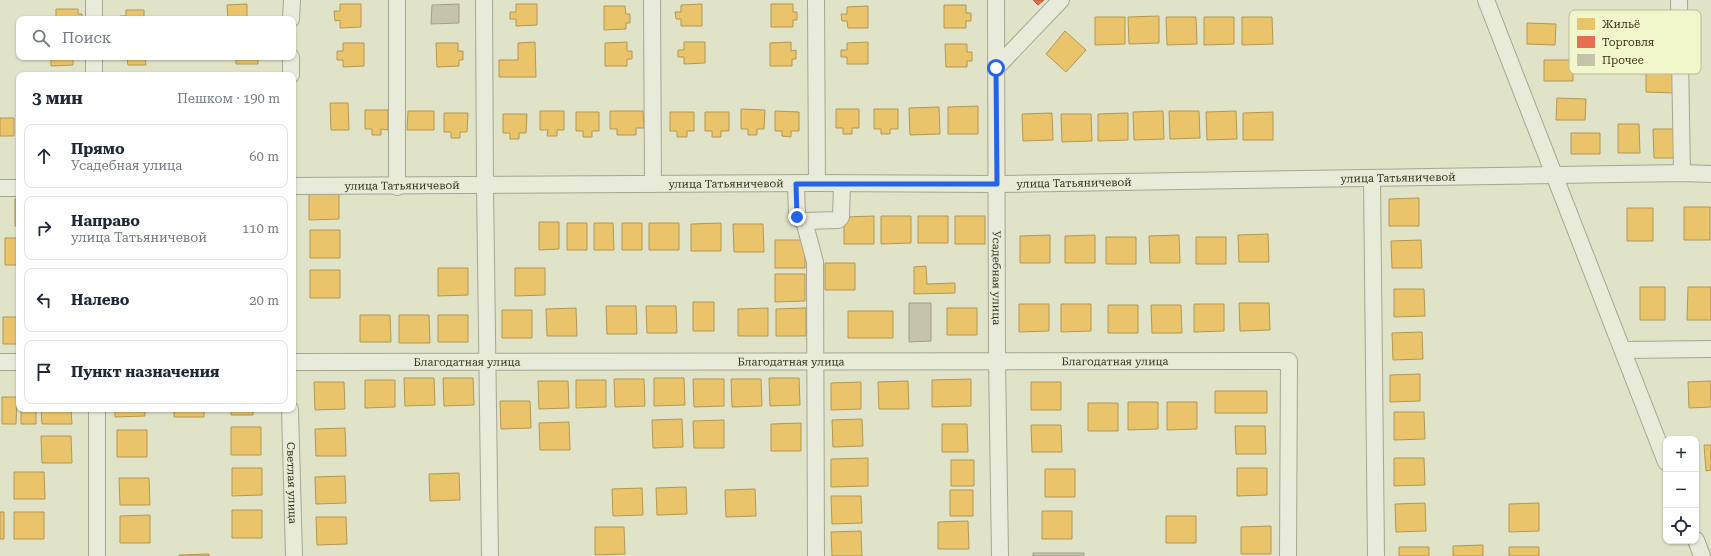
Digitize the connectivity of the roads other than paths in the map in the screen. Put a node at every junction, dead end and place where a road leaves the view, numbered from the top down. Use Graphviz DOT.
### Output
graph roads {
  1 [pos="94,0"];
  2 [pos="292,0"];
  3 [pos="397,0"];
  4 [pos="484,0"];
  5 [pos="652,0"];
  6 [pos="816,0"];
  7 [pos="996,0"];
  8 [pos="1061,0"];
  9 [pos="1486,0"];
  10 [pos="1679,0"];
  11 [pos="1679,10"];
  12 [pos="94,16"];
  13 [pos="291,16"];
  14 [pos="94,60"];
  15 [pos="291,60"];
  16 [pos="996,68"];
  17 [pos="94,72"];
  18 [pos="291,72"];
  19 [pos="1680,74"];
  20 [pos="1682,173"];
  21 [pos="1711,174"];
  22 [pos="1556,175"];
  23 [pos="1372,179"];
  24 [pos="653,184"];
  25 [pos="796,184"];
  26 [pos="817,184"];
  27 [pos="842,184"];
  28 [pos="997,184"];
  29 [pos="296,186"];
  30 [pos="485,186"];
  31 [pos="397,187"];
  32 [pos="0,188"];
  33 [pos="16,188"];
  34 [pos="804,221"];
  35 [pos="1711,349"];
  36 [pos="1623,350"];
  37 [pos="0,362"];
  38 [pos="16,362"];
  39 [pos="296,362"];
  40 [pos="488,362"];
  41 [pos="815,362"];
  42 [pos="997,362"];
  43 [pos="97,412"];
  44 [pos="290,412"];
  45 [pos="1663,454"];
  46 [pos="1698,544"];
  47 [pos="97,556"];
  48 [pos="294,556"];
  49 [pos="490,556"];
  50 [pos="816,556"];
  51 [pos="1000,556"];
  52 [pos="1288,556"];
  53 [pos="1376,556"];
  54 [pos="1702,556"];
  1 -- 12 [label="street"];
  2 -- 13 [label="street"];
  3 -- 31 [label="street"];
  4 -- 30 [label="street"];
  5 -- 24 [label="street"];
  6 -- 26 [label="street"];
  7 -- 16 [label="street, Усадебная улица"];
  8 -- 16 [label="street"];
  9 -- 22 [label="street"];
  10 -- 11 [label="street"];
  14 -- 17 [label="street"];
  15 -- 18 [label="street"];
  16 -- 28 [label="street, Усадебная улица"];
  19 -- 20 [label="street"];
  20 -- 21 [label="street, улица Татьяничевой"];
  20 -- 22 [label="street, улица Татьяничевой"];
  22 -- 23 [label="street, улица Татьяничевой"];
  22 -- 36 [label="street"];
  23 -- 28 [label="street, улица Татьяничевой"];
  23 -- 53 [label="street"];
  24 -- 25 [label="street, улица Татьяничевой"];
  24 -- 30 [label="street, улица Татьяничевой"];
  25 -- 26 [label="street, улица Татьяничевой"];
  25 -- 34 [label="street"];
  26 -- 27 [label="street, улица Татьяничевой"];
  27 -- 28 [label="street, улица Татьяничевой"];
  27 -- 34 [label="street"];
  28 -- 42 [label="street, Усадебная улица"];
  29 -- 31 [label="street, улица Татьяничевой"];
  30 -- 31 [label="street, улица Татьяничевой"];
  30 -- 40 [label="street"];
  32 -- 33 [label="street"];
  34 -- 41 [label="street"];
  35 -- 36 [label="street"];
  36 -- 45 [label="street"];
  37 -- 38 [label="street"];
  39 -- 40 [label="street, Благодатная улица"];
  40 -- 41 [label="street, Благодатная улица"];
  40 -- 49 [label="street"];
  41 -- 42 [label="street, Благодатная улица"];
  41 -- 50 [label="street"];
  42 -- 51 [label="street, Усадебная улица"];
  42 -- 52 [label="street, Благодатная улица"];
  43 -- 47 [label="street"];
  44 -- 48 [label="street, Светлая улица"];
  46 -- 54 [label="street"];
}
